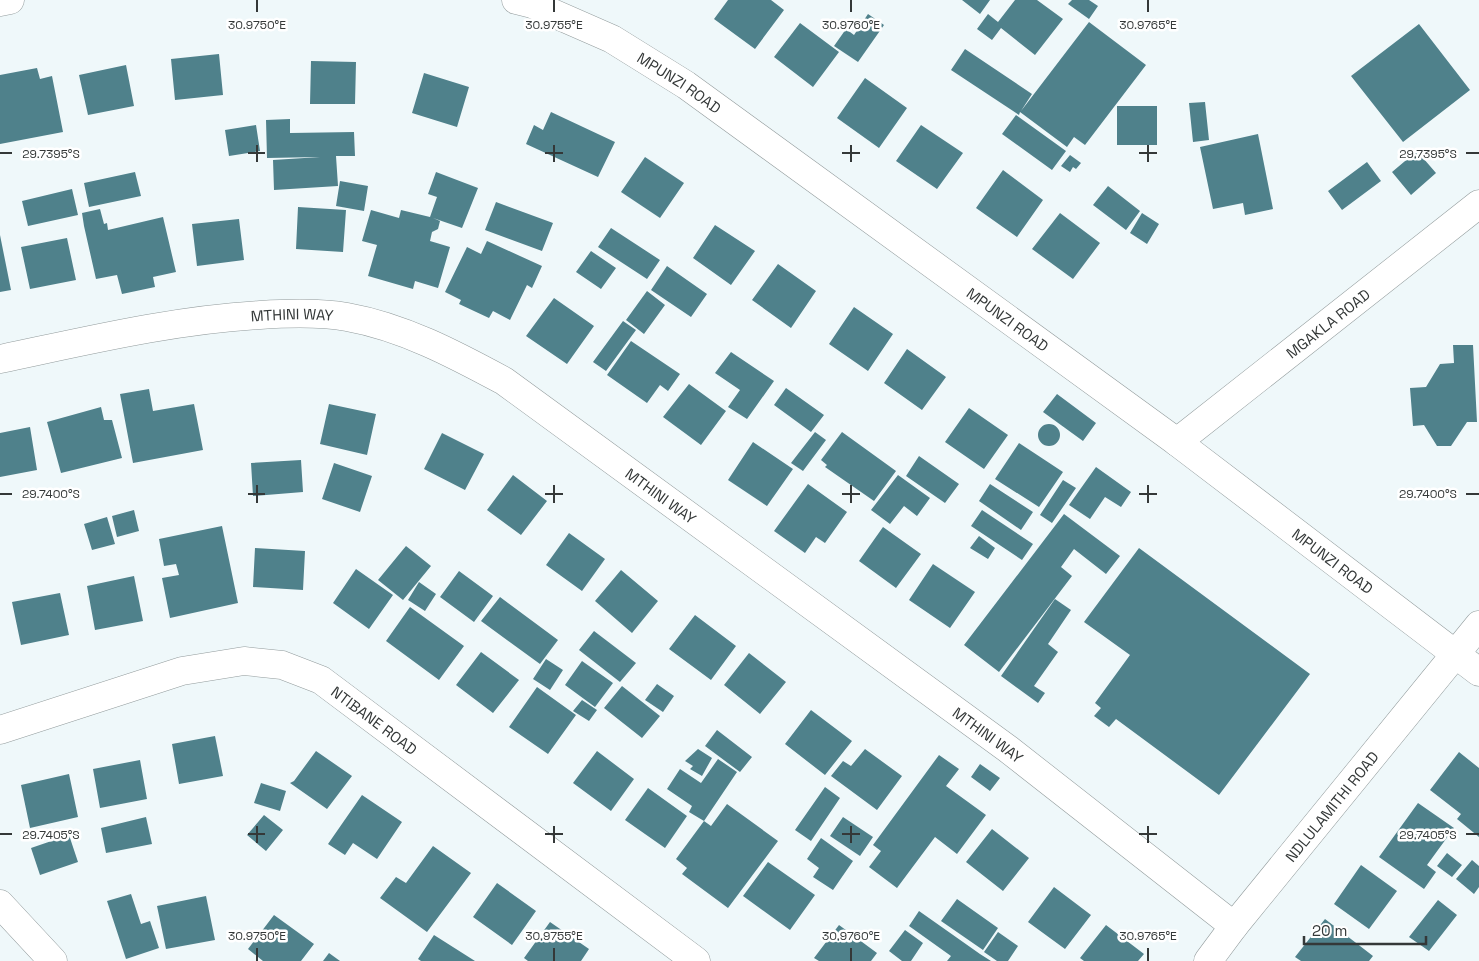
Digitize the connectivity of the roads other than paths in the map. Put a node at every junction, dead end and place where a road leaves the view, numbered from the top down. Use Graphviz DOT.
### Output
graph roads {
  1 [pos="10,0"];
  2 [pos="516,0"];
  3 [pos="0,2"];
  4 [pos="1479,204"];
  5 [pos="0,359"];
  6 [pos="1177,442"];
  7 [pos="1479,625"];
  8 [pos="1455,654"];
  9 [pos="1479,672"];
  10 [pos="0,730"];
  11 [pos="0,904"];
  12 [pos="1234,926"];
  13 [pos="53,961"];
  14 [pos="696,961"];
  15 [pos="1208,961"];
  1 -- 3 [label="street"];
  2 -- 6 [label="street, MPUNZI ROAD"];
  4 -- 6 [label="street, MGAKLA ROAD"];
  5 -- 12 [label="street, MTHINI WAY"];
  6 -- 8 [label="street, MPUNZI ROAD"];
  7 -- 8 [label="street, NDLULAMITHI ROAD"];
  8 -- 9 [label="street, MPUNZI ROAD"];
  8 -- 12 [label="street, NDLULAMITHI ROAD"];
  10 -- 14 [label="street, NTIBANE ROAD"];
  11 -- 13 [label="street"];
  12 -- 15 [label="street, NDLULAMITHI ROAD"];
}
